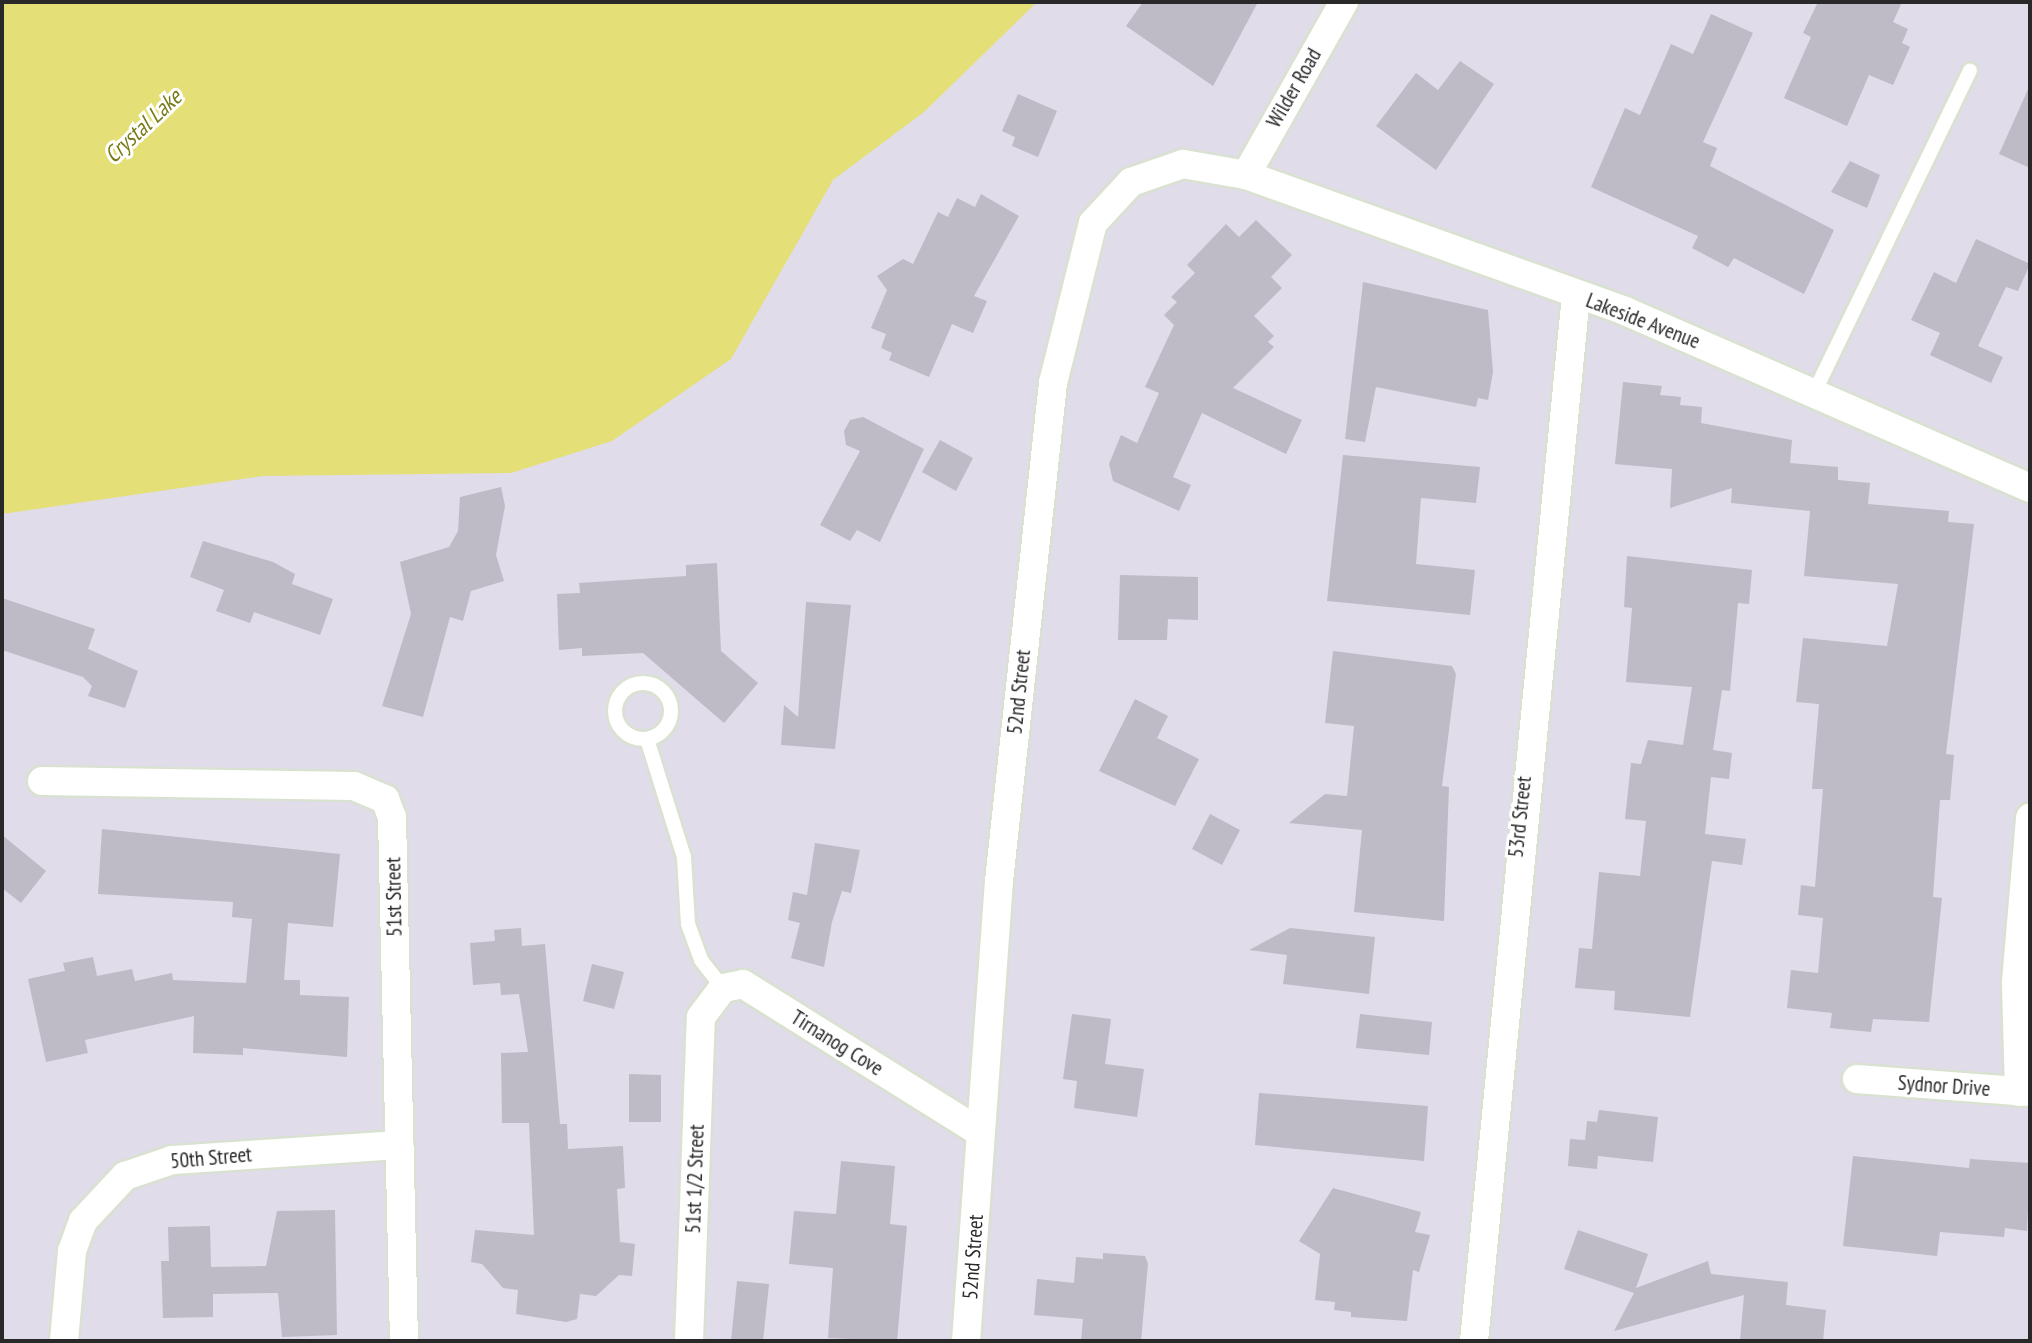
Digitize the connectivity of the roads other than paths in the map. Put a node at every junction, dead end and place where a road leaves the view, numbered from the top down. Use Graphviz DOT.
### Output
graph roads {
  1 [pos="1345,2"];
  2 [pos="1970,71"];
  3 [pos="1246,175"];
  4 [pos="1576,295"];
  5 [pos="1815,391"];
  6 [pos="2030,488"];
  7 [pos="648,739"];
  8 [pos="42,781"];
  9 [pos="2030,818"];
  10 [pos="723,988"];
  11 [pos="1857,1079"];
  12 [pos="2024,1092"];
  13 [pos="979,1132"];
  14 [pos="400,1145"];
  15 [pos="64,1341"];
  16 [pos="404,1341"];
  17 [pos="689,1341"];
  18 [pos="966,1341"];
  19 [pos="1474,1341"];
  1 -- 3 [label="street, Wilder Road"];
  2 -- 5 [label="lane"];
  3 -- 4 [label="street, Lakeside Avenue"];
  3 -- 13 [label="street, 52nd Street"];
  4 -- 5 [label="street, Lakeside Avenue"];
  4 -- 19 [label="street, 53rd Street"];
  5 -- 6 [label="street, Lakeside Avenue"];
  7 -- 7 [label="lane"];
  7 -- 10 [label="lane"];
  8 -- 14 [label="street, 51st Street"];
  9 -- 12 [label="street"];
  10 -- 13 [label="street, Tirnanog Cove"];
  10 -- 17 [label="street, 51st 1/2 Street"];
  11 -- 12 [label="street, Sydnor Drive"];
  13 -- 18 [label="street, 52nd Street"];
  14 -- 15 [label="street, 50th Street"];
  14 -- 16 [label="street, 51st Street"];
}
